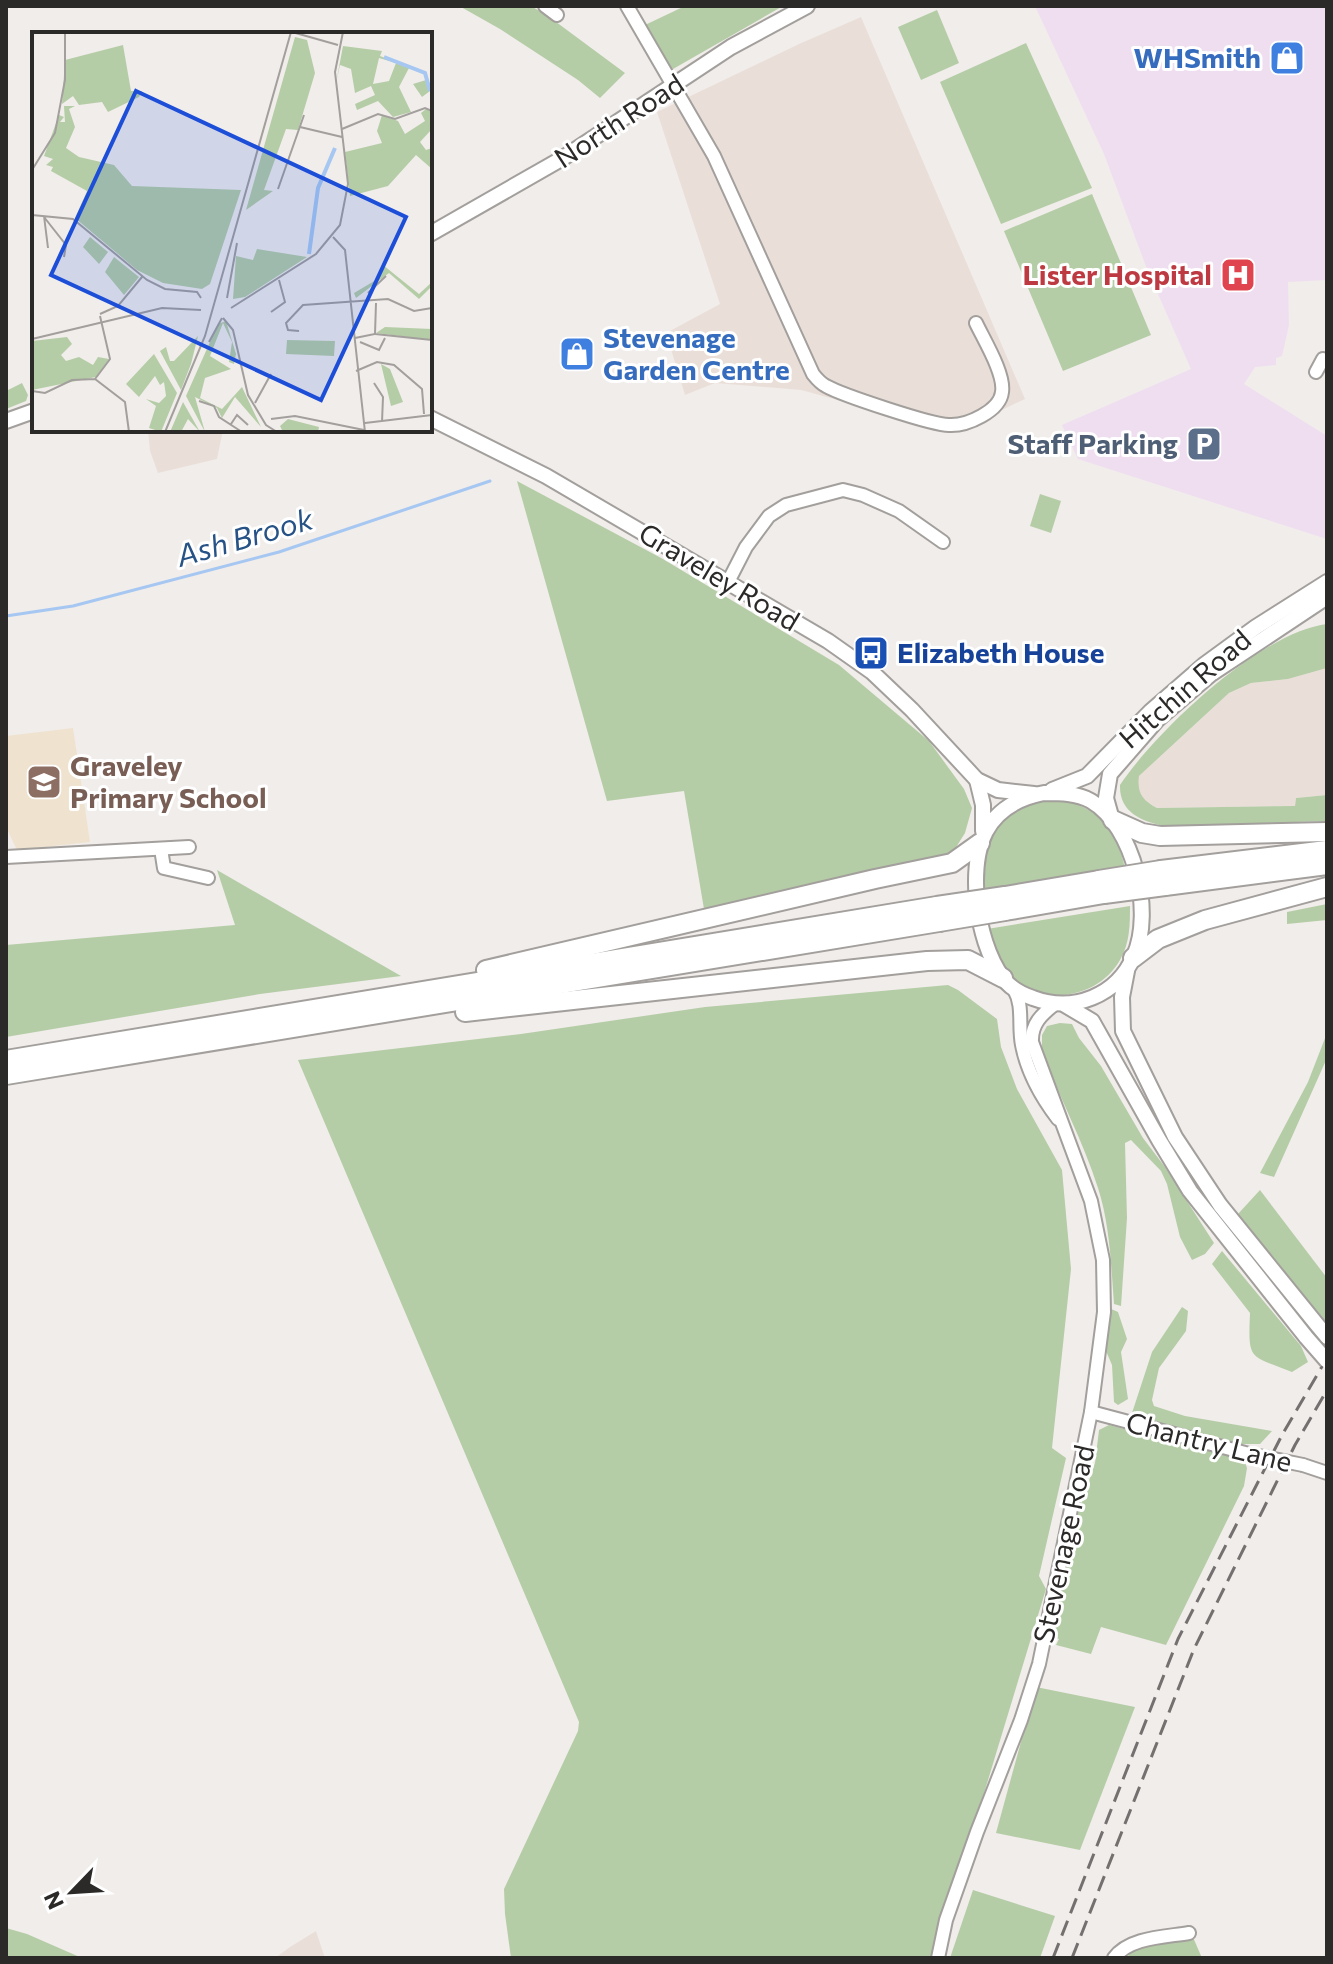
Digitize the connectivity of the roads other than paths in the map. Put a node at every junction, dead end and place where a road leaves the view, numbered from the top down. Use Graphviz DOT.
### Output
graph roads {
  1 [pos="545,6"];
  2 [pos="627,6"];
  3 [pos="807,6"];
  4 [pos="557,15"];
  5 [pos="673,87"];
  6 [pos="432,233"];
  7 [pos="976,323"];
  8 [pos="1326,357"];
  9 [pos="1316,372"];
  10 [pos="32,412"];
  11 [pos="432,419"];
  12 [pos="6,421"];
  13 [pos="943,542"];
  14 [pos="728,582"];
  15 [pos="1327,582"];
  16 [pos="1327,597"];
  17 [pos="977,780"];
  18 [pos="1039,794"];
  19 [pos="1112,818"];
  20 [pos="1327,832"];
  21 [pos="981,839"];
  22 [pos="189,847"];
  23 [pos="161,849"];
  24 [pos="1327,850"];
  25 [pos="6,857"];
  26 [pos="1327,865"];
  27 [pos="208,878"];
  28 [pos="1163,878"];
  29 [pos="1327,887"];
  30 [pos="938,914"];
  31 [pos="1130,964"];
  32 [pos="1008,983"];
  33 [pos="398,995"];
  34 [pos="1060,1004"];
  35 [pos="359,1018"];
  36 [pos="6,1060"];
  37 [pos="6,1075"];
  38 [pos="1060,1121"];
  39 [pos="1327,1337"];
  40 [pos="1327,1361"];
  41 [pos="1091,1412"];
  42 [pos="1327,1473"];
  43 [pos="1189,1933"];
  44 [pos="938,1958"];
  45 [pos="1114,1958"];
  1 -- 4 [label="street"];
  2 -- 5 [label="street"];
  3 -- 5 [label="main road, North Road"];
  5 -- 6 [label="main road, North Road"];
  5 -- 7 [label="street"];
  8 -- 9 [label="street"];
  10 -- 12 [label="main road"];
  11 -- 14 [label="main road, Graveley Road"];
  13 -- 14 [label="street"];
  14 -- 17 [label="main road, Graveley Road"];
  15 -- 18 [label="main road, Hitchin Road"];
  16 -- 19 [label="main road, Hitchin Road"];
  17 -- 18 [label="main road, Graveley Road"];
  17 -- 21 [label="main road"];
  18 -- 19 [label="main road"];
  18 -- 21 [label="main road"];
  19 -- 20 [label="highway"];
  19 -- 31 [label="main road"];
  21 -- 32 [label="main road"];
  21 -- 33 [label="highway"];
  22 -- 23 [label="street"];
  23 -- 25 [label="street"];
  23 -- 27 [label="street"];
  24 -- 28 [label="highway"];
  26 -- 28 [label="highway"];
  28 -- 30 [label="highway, bridge"];
  29 -- 31 [label="highway"];
  30 -- 33 [label="highway"];
  30 -- 35 [label="highway"];
  31 -- 34 [label="main road"];
  31 -- 39 [label="main road"];
  32 -- 34 [label="main road"];
  32 -- 35 [label="highway"];
  32 -- 38 [label="street, Stevenage Road"];
  33 -- 36 [label="highway"];
  34 -- 38 [label="street, Stevenage Road"];
  34 -- 40 [label="main road, bridge"];
  35 -- 37 [label="highway"];
  38 -- 41 [label="street, Stevenage Road"];
  41 -- 42 [label="street, Chantry Lane, bridge"];
  41 -- 44 [label="street, Stevenage Road"];
  43 -- 45 [label="street"];
}
